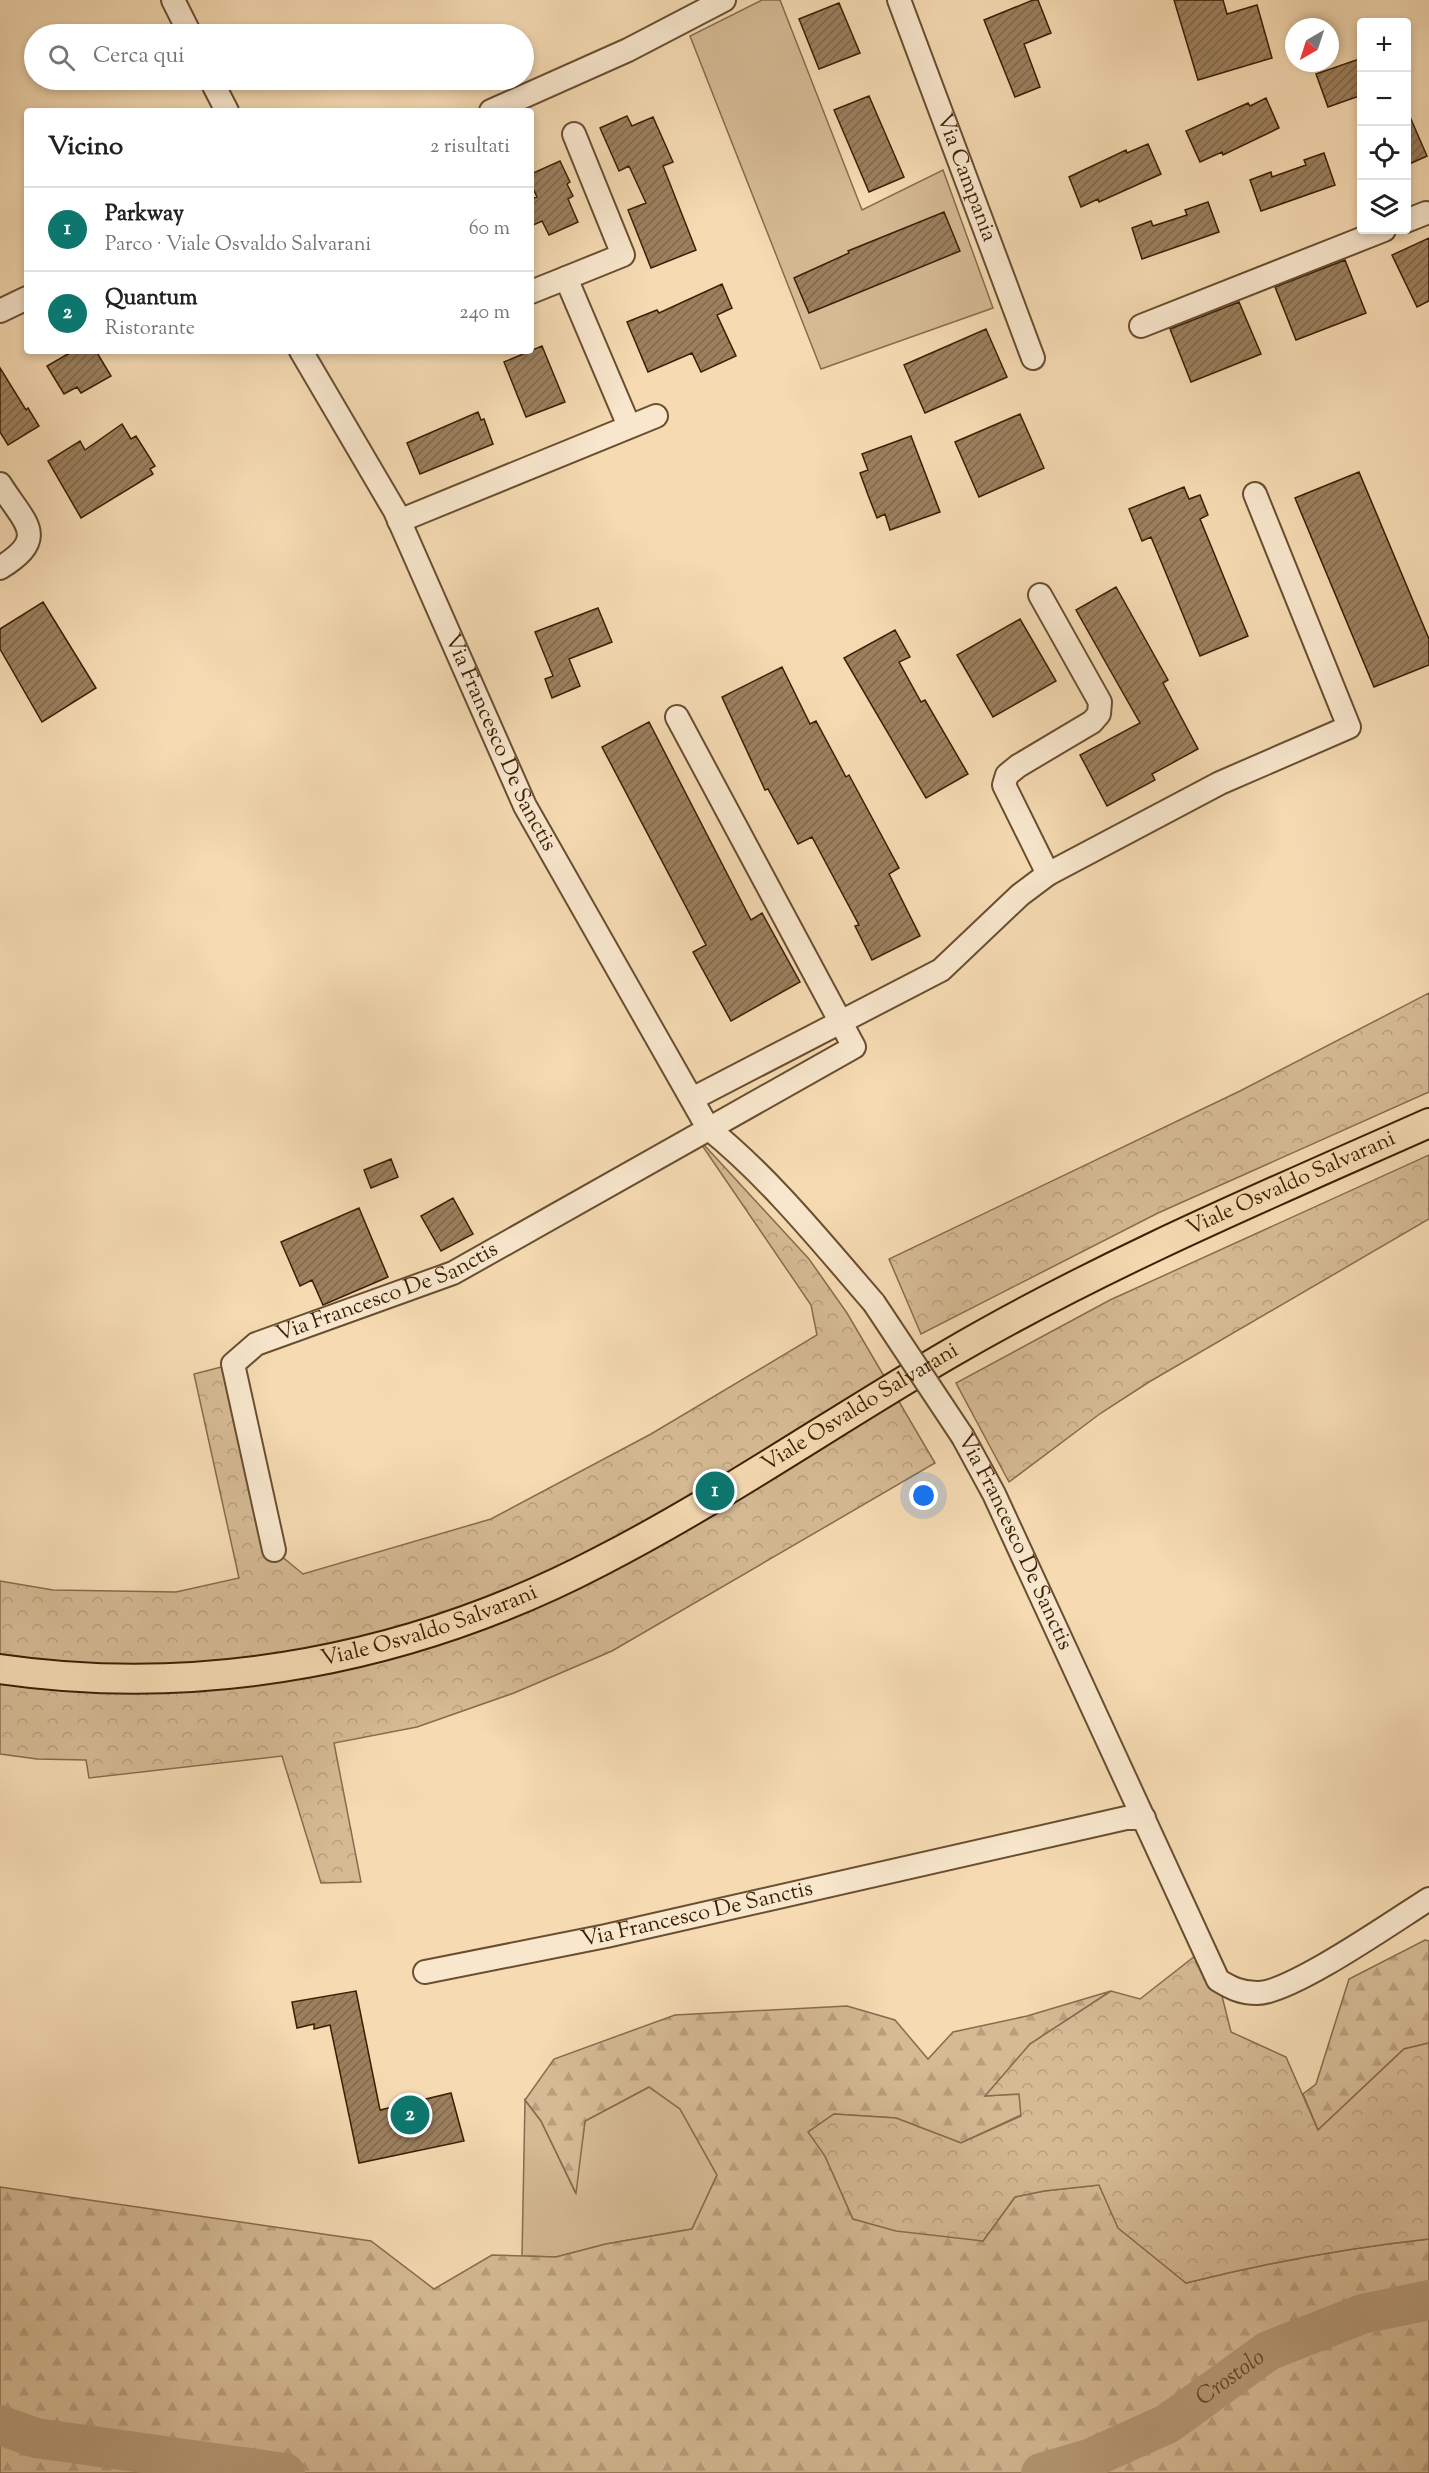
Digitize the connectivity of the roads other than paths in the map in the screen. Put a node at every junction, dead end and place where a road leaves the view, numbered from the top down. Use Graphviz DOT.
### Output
graph roads {
  1 [pos="174,0"];
  2 [pos="899,0"];
  3 [pos="718,1"];
  4 [pos="185,24"];
  5 [pos="217,90"];
  6 [pos="226,108"];
  7 [pos="498,108"];
  8 [pos="574,134"];
  9 [pos="1374,234"];
  10 [pos="566,278"];
  11 [pos="534,291"];
  12 [pos="24,299"];
  13 [pos="0,311"];
  14 [pos="1141,326"];
  15 [pos="303,354"];
  16 [pos="1033,358"];
  17 [pos="656,416"];
  18 [pos="629,426"];
  19 [pos="0,484"];
  20 [pos="1255,494"];
  21 [pos="399,520"];
  22 [pos="0,568"];
  23 [pos="1040,595"];
  24 [pos="676,717"];
  25 [pos="1048,874"];
  26 [pos="840,1021"];
  27 [pos="692,1099"];
  28 [pos="1429,1123"];
  29 [pos="708,1128"];
  30 [pos="274,1550"];
  31 [pos="0,1670"];
  32 [pos="1144,1818"];
  33 [pos="1429,1899"];
  34 [pos="424,1972"];
  1 -- 4 [label="street"];
  2 -- 16 [label="street, Via Campania"];
  3 -- 7 [label="street"];
  5 -- 6 [label="street"];
  8 -- 10 [label="street"];
  9 -- 14 [label="street"];
  10 -- 11 [label="street"];
  10 -- 18 [label="street"];
  12 -- 13 [label="street"];
  15 -- 21 [label="street, Via Francesco De Sanctis"];
  17 -- 18 [label="street"];
  18 -- 21 [label="street"];
  19 -- 22 [label="street"];
  20 -- 25 [label="street"];
  21 -- 27 [label="street, Via Francesco De Sanctis"];
  23 -- 25 [label="street"];
  24 -- 26 [label="street"];
  25 -- 26 [label="street"];
  26 -- 27 [label="street"];
  26 -- 29 [label="street"];
  27 -- 29 [label="street, Via Francesco De Sanctis"];
  28 -- 31 [label="main road, Viale Osvaldo Salvarani"];
  29 -- 30 [label="street, Via Francesco De Sanctis"];
  29 -- 32 [label="street, Via Francesco De Sanctis, bridge"];
  32 -- 33 [label="street, Via Francesco De Sanctis"];
  32 -- 34 [label="street, Via Francesco De Sanctis"];
}
